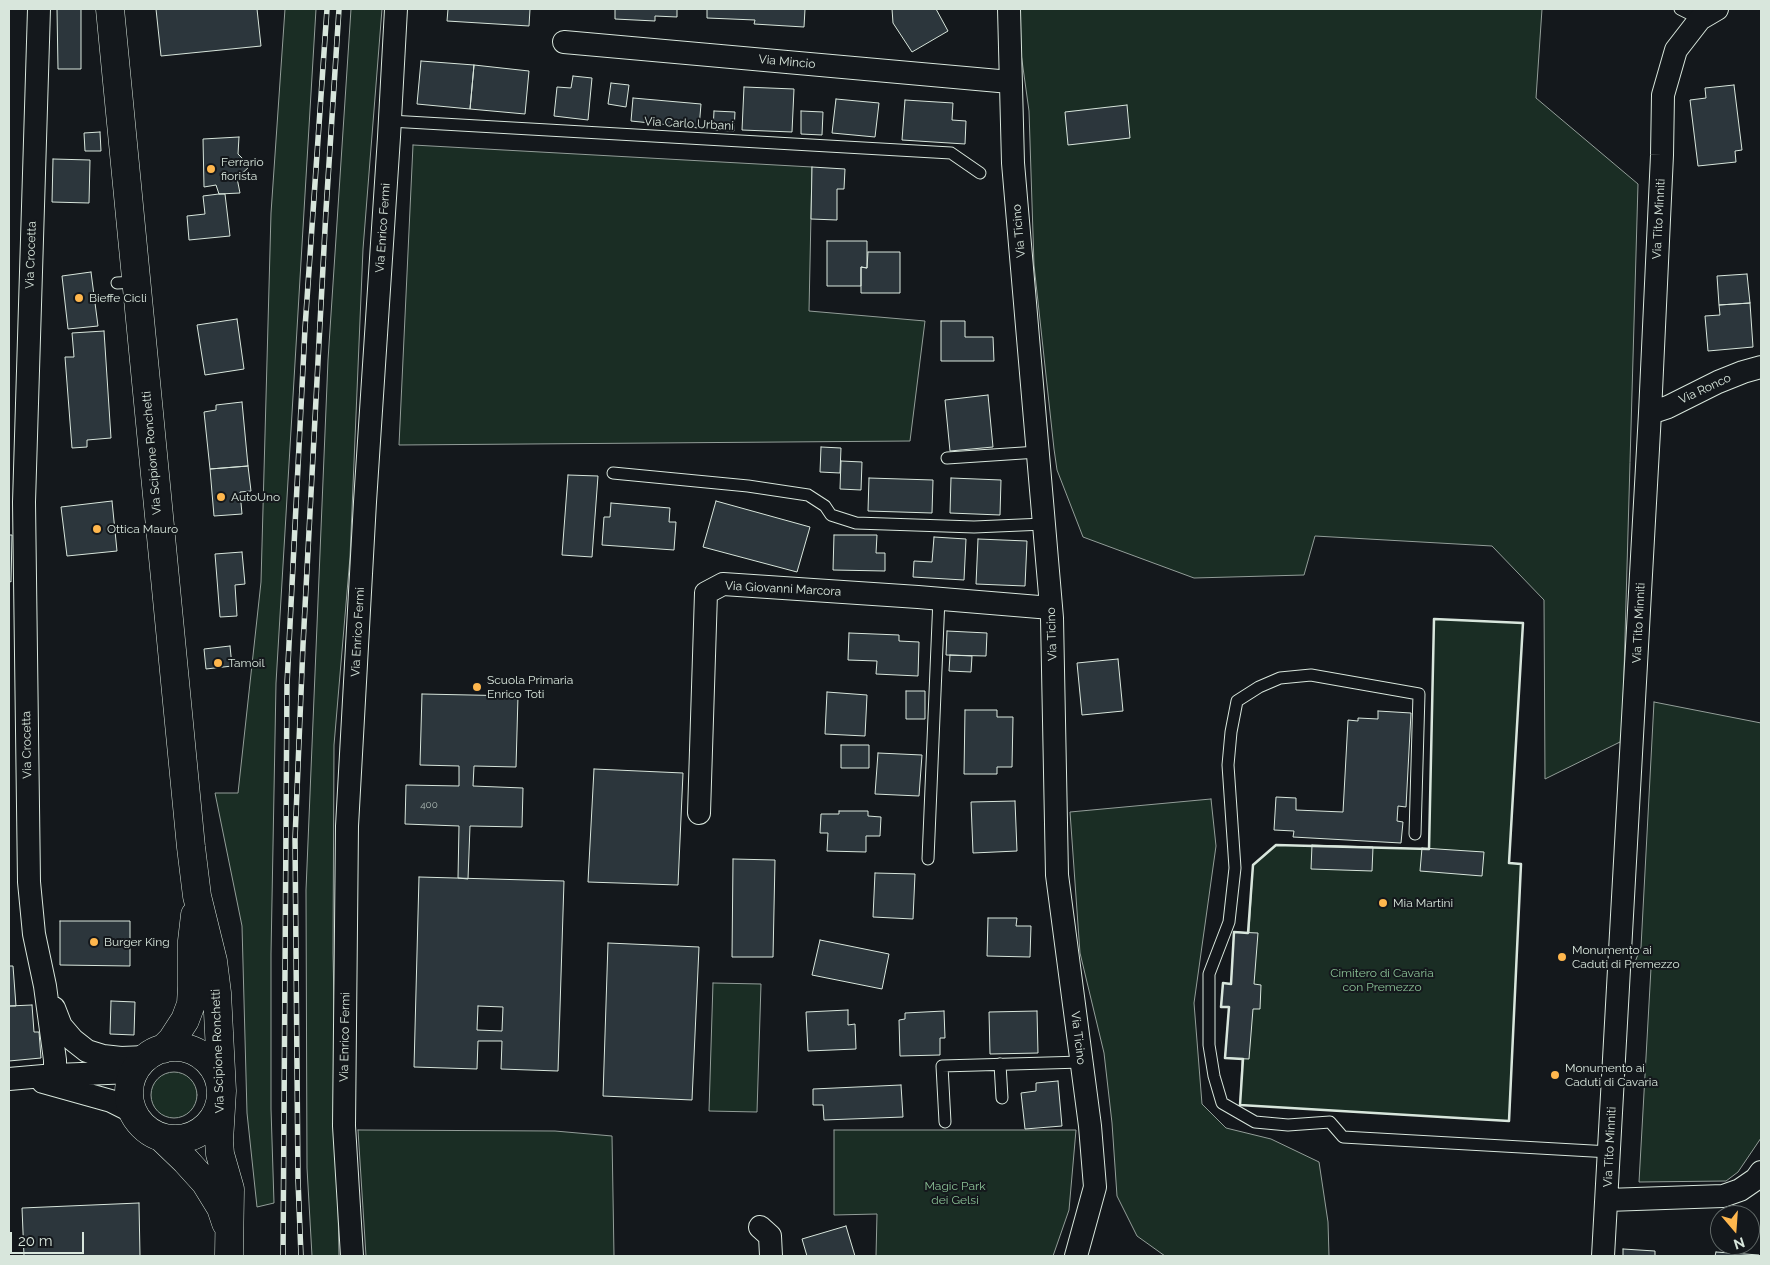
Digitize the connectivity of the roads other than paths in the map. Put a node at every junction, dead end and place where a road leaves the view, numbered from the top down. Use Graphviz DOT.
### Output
graph roads {
  1 [pos="38,9"];
  2 [pos="110,9"];
  3 [pos="396,9"];
  4 [pos="1009,9"];
  5 [pos="1680,9"];
  6 [pos="1708,14"];
  7 [pos="564,42"];
  8 [pos="1010,82"];
  9 [pos="390,121"];
  10 [pos="980,173"];
  11 [pos="1761,368"];
  12 [pos="1650,414"];
  13 [pos="1038,452"];
  14 [pos="947,458"];
  15 [pos="613,473"];
  16 [pos="16,502"];
  17 [pos="1044,524"];
  18 [pos="939,598"];
  19 [pos="1051,608"];
  20 [pos="699,813"];
  21 [pos="1416,834"];
  22 [pos="928,859"];
  23 [pos="197,896"];
  24 [pos="45,986"];
  25 [pos="148,1059"];
  26 [pos="1082,1062"];
  27 [pos="1000,1064"];
  28 [pos="54,1075"];
  29 [pos="20,1079"];
  30 [pos="222,1092"];
  31 [pos="1002,1098"];
  32 [pos="133,1112"];
  33 [pos="945,1122"];
  34 [pos="161,1137"];
  35 [pos="1610,1152"];
  36 [pos="1761,1172"];
  37 [pos="1607,1200"];
  38 [pos="760,1227"];
  39 [pos="229,1246"];
  40 [pos="352,1256"];
  41 [pos="771,1256"];
  42 [pos="1076,1256"];
  43 [pos="1603,1256"];
  1 -- 16 [label="street, Via Crocetta"];
  2 -- 23 [label="main road, Via Scipione Ronchetti"];
  3 -- 9 [label="street, Via Enrico Fermi"];
  4 -- 8 [label="street, Via Ticino"];
  5 -- 6 [label="lane"];
  6 -- 12 [label="street, Via Tito Minniti"];
  7 -- 8 [label="street, Via Mincio"];
  8 -- 13 [label="street, Via Ticino"];
  9 -- 10 [label="lane, Via Carlo Urbani"];
  9 -- 40 [label="street, Via Enrico Fermi"];
  11 -- 12 [label="street, Via Ronco"];
  12 -- 35 [label="street, Via Tito Minniti"];
  13 -- 14 [label="lane"];
  13 -- 17 [label="street, Via Ticino"];
  15 -- 17 [label="lane"];
  16 -- 24 [label="street, Via Crocetta"];
  17 -- 19 [label="street, Via Ticino"];
  18 -- 19 [label="street, Via Giovanni Marcora"];
  18 -- 20 [label="street, Via Giovanni Marcora"];
  18 -- 22 [label="lane"];
  19 -- 26 [label="street, Via Ticino"];
  21 -- 35 [label="lane"];
  23 -- 25 [label="main road, Via Scipione Ronchetti"];
  23 -- 30 [label="main road, Via Scipione Ronchetti"];
  24 -- 25 [label="street, Via Crocetta"];
  24 -- 28 [label="street, Via Crocetta"];
  25 -- 28 [label="street"];
  25 -- 30 [label="main road"];
  25 -- 32 [label="main road"];
  26 -- 27 [label="lane"];
  26 -- 42 [label="street, Via Ticino"];
  27 -- 31 [label="lane"];
  27 -- 33 [label="lane"];
  28 -- 29 [label="street"];
  29 -- 32 [label="street"];
  30 -- 34 [label="main road"];
  30 -- 39 [label="main road, Via Scipione Ronchetti"];
  32 -- 34 [label="main road"];
  34 -- 39 [label="main road, Via Scipione Ronchetti"];
  35 -- 37 [label="street, Via Tito Minniti"];
  36 -- 37 [label="street"];
  37 -- 43 [label="street, Via Tito Minniti"];
  38 -- 41 [label="street"];
}
